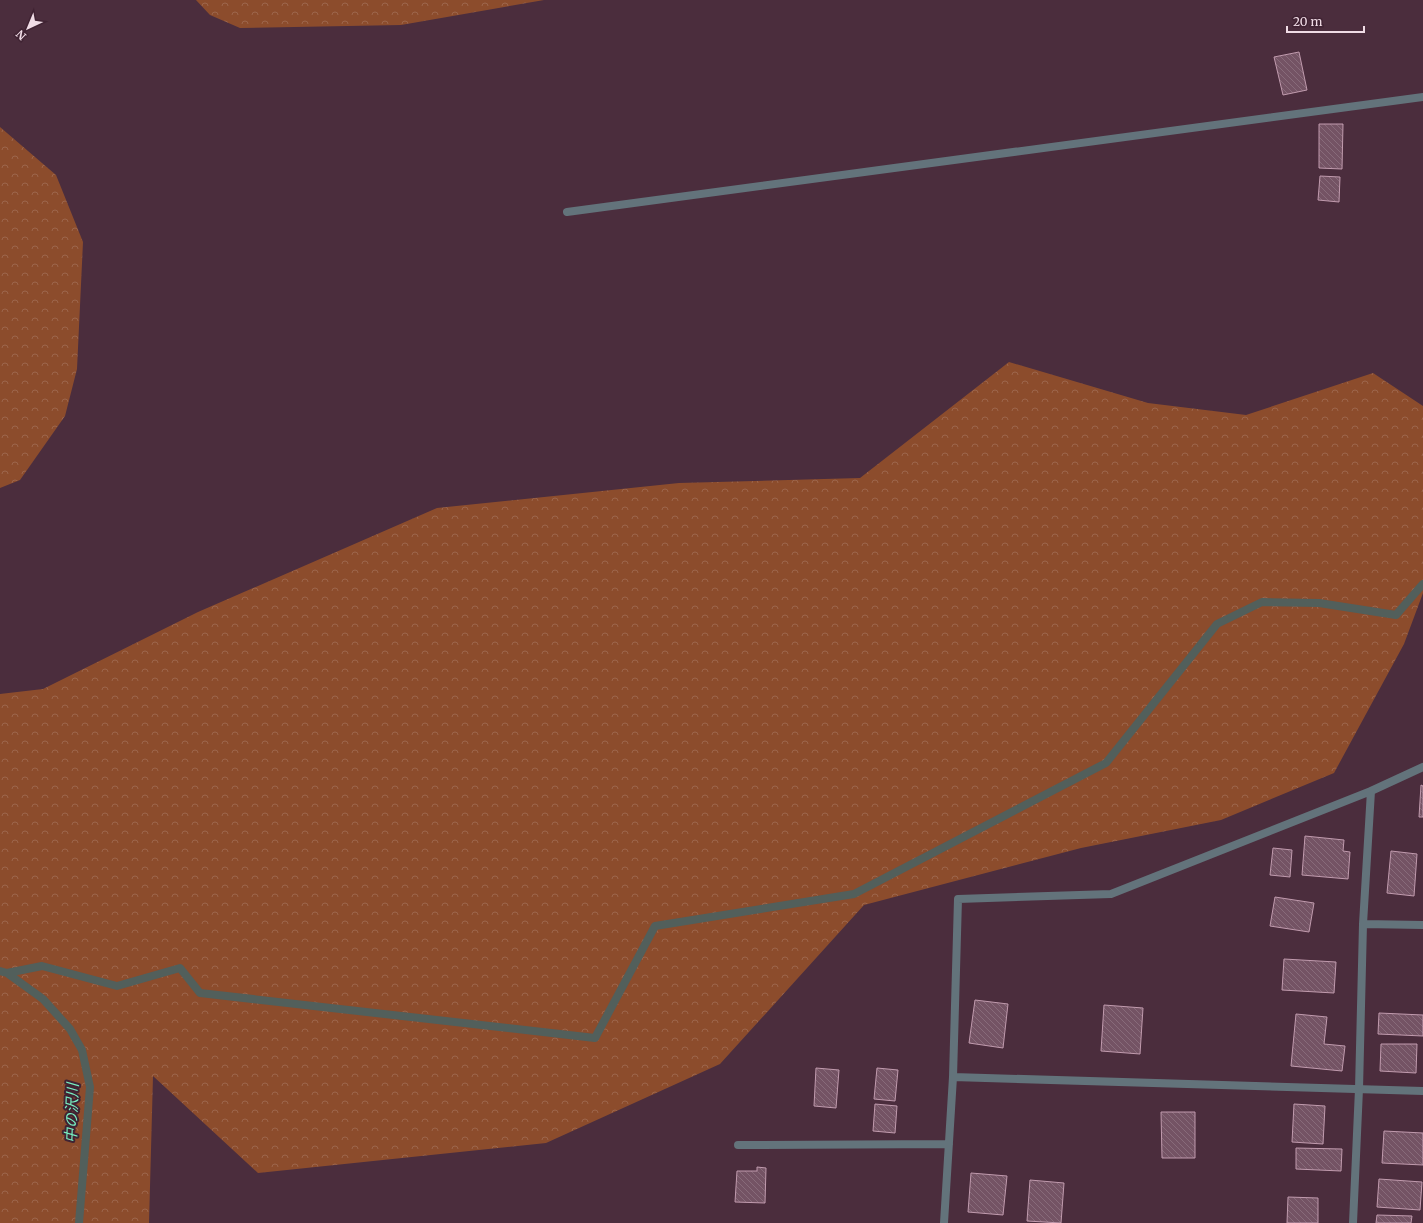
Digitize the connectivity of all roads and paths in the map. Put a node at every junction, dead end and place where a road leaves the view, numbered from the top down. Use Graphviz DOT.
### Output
graph roads {
  1 [pos="1423,97"];
  2 [pos="567,212"];
  3 [pos="1423,767"];
  4 [pos="1371,791"];
  5 [pos="1363,924"];
  6 [pos="1423,925"];
  7 [pos="953,1077"];
  8 [pos="1359,1089"];
  9 [pos="1423,1091"];
  10 [pos="949,1144"];
  11 [pos="738,1145"];
  12 [pos="944,1223"];
  13 [pos="1353,1223"];
  1 -- 2 [label="street"];
  3 -- 4 [label="street"];
  4 -- 5 [label="street"];
  4 -- 7 [label="street"];
  5 -- 6 [label="street"];
  5 -- 8 [label="street"];
  7 -- 8 [label="street"];
  7 -- 10 [label="street"];
  8 -- 9 [label="street"];
  8 -- 13 [label="street"];
  10 -- 11 [label="street"];
  10 -- 12 [label="street"];
}
